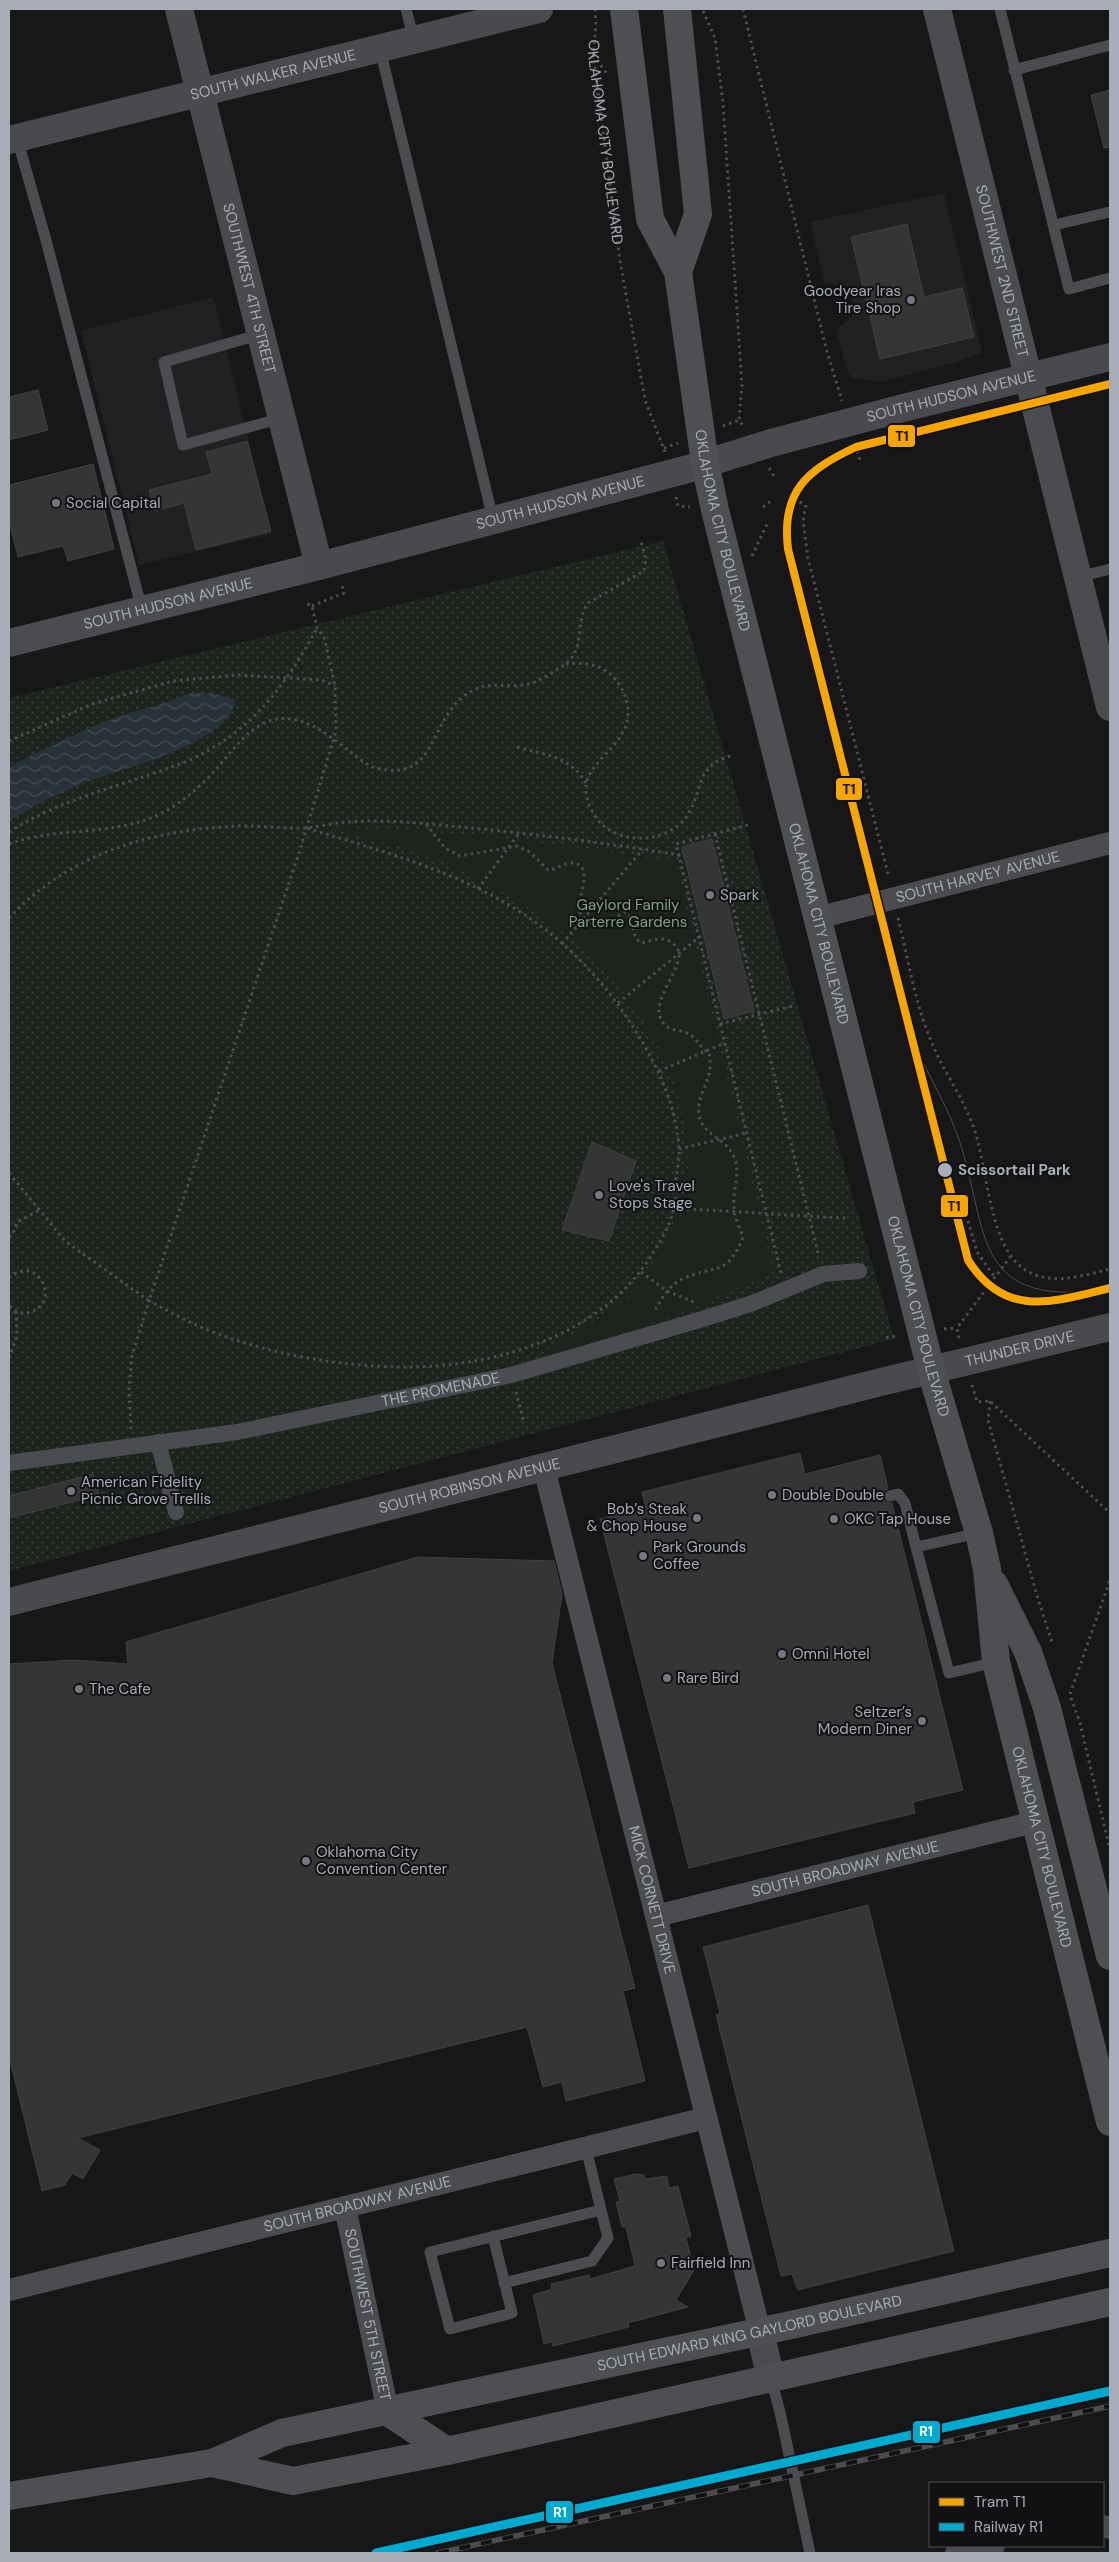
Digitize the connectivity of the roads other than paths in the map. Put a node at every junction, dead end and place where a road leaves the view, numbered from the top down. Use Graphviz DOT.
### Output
graph roads {
  1 [pos="179,9"];
  2 [pos="406,9"];
  3 [pos="539,9"];
  4 [pos="624,9"];
  5 [pos="677,9"];
  6 [pos="937,9"];
  7 [pos="1001,9"];
  8 [pos="414,40"];
  9 [pos="1110,44"];
  10 [pos="380,49"];
  11 [pos="1014,70"];
  12 [pos="200,93"];
  13 [pos="13,139"];
  14 [pos="1110,212"];
  15 [pos="1054,225"];
  16 [pos="678,272"];
  17 [pos="1110,278"];
  18 [pos="261,334"];
  19 [pos="1110,357"];
  20 [pos="1028,378"];
  21 [pos="282,418"];
  22 [pos="705,463"];
  23 [pos="493,519"];
  24 [pos="319,566"];
  25 [pos="1110,569"];
  26 [pos="1078,577"];
  27 [pos="142,610"];
  28 [pos="9,643"];
  29 [pos="1110,707"];
  30 [pos="1110,844"];
  31 [pos="817,918"];
  32 [pos="859,1271"];
  33 [pos="1110,1327"];
  34 [pos="931,1370"];
  35 [pos="158,1442"];
  36 [pos="9,1463"];
  37 [pos="544,1468"];
  38 [pos="890,1496"];
  39 [pos="176,1512"];
  40 [pos="978,1533"];
  41 [pos="916,1547"];
  42 [pos="987,1569"];
  43 [pos="9,1602"];
  44 [pos="996,1662"];
  45 [pos="1034,1822"];
  46 [pos="656,1916"];
  47 [pos="1110,1956"];
  48 [pos="706,2118"];
  49 [pos="1110,2122"];
  50 [pos="586,2148"];
  51 [pos="344,2207"];
  52 [pos="601,2210"];
  53 [pos="493,2236"];
  54 [pos="1110,2254"];
  55 [pos="504,2282"];
  56 [pos="9,2290"];
  57 [pos="1110,2302"];
  58 [pos="760,2332"];
  59 [pos="771,2379"];
  60 [pos="388,2412"];
  61 [pos="447,2451"];
  62 [pos="212,2463"];
  63 [pos="9,2496"];
  64 [pos="989,2547"];
  65 [pos="810,2553"];
  66 [pos="956,2553"];
  1 -- 12 [label="main road, SOUTHWEST 4TH STREET"];
  2 -- 8 [label="lane"];
  3 -- 8 [label="main road, SOUTH WALKER AVENUE"];
  4 -- 16 [label="main road, OKLAHOMA CITY BOULEVARD"];
  5 -- 16 [label="main road, OKLAHOMA CITY BOULEVARD"];
  6 -- 20 [label="street, SOUTHWEST 2ND STREET"];
  7 -- 11 [label="lane"];
  8 -- 10 [label="main road, SOUTH WALKER AVENUE"];
  9 -- 11 [label="lane"];
  10 -- 12 [label="main road, SOUTH WALKER AVENUE"];
  10 -- 23 [label="lane"];
  11 -- 15 [label="lane"];
  12 -- 13 [label="main road, SOUTH WALKER AVENUE"];
  12 -- 18 [label="main road, SOUTHWEST 4TH STREET"];
  13 -- 27 [label="lane"];
  14 -- 15 [label="lane"];
  15 -- 17 [label="lane"];
  16 -- 22 [label="main road, OKLAHOMA CITY BOULEVARD"];
  18 -- 21 [label="main road, SOUTHWEST 4TH STREET"];
  18 -- 21 [label="lane"];
  19 -- 20 [label="main road, SOUTH HUDSON AVENUE"];
  20 -- 22 [label="main road, SOUTH HUDSON AVENUE"];
  20 -- 26 [label="street, SOUTHWEST 2ND STREET"];
  21 -- 24 [label="main road, SOUTHWEST 4TH STREET"];
  22 -- 23 [label="main road, SOUTH HUDSON AVENUE"];
  22 -- 31 [label="main road, OKLAHOMA CITY BOULEVARD"];
  23 -- 24 [label="main road, SOUTH HUDSON AVENUE"];
  24 -- 27 [label="street, SOUTH HUDSON AVENUE"];
  25 -- 26 [label="lane"];
  26 -- 29 [label="street, SOUTHWEST 2ND STREET"];
  27 -- 28 [label="street, SOUTH HUDSON AVENUE"];
  30 -- 31 [label="street, SOUTH HARVEY AVENUE"];
  31 -- 34 [label="main road, OKLAHOMA CITY BOULEVARD"];
  32 -- 35 [label="street, THE PROMENADE"];
  33 -- 34 [label="main road, THUNDER DRIVE"];
  34 -- 37 [label="main road, SOUTH ROBINSON AVENUE"];
  34 -- 40 [label="main road, OKLAHOMA CITY BOULEVARD"];
  35 -- 36 [label="street, THE PROMENADE"];
  35 -- 39 [label="street"];
  37 -- 43 [label="main road, SOUTH ROBINSON AVENUE"];
  37 -- 46 [label="street, MICK CORNETT DRIVE"];
  38 -- 41 [label="lane"];
  40 -- 41 [label="lane"];
  40 -- 42 [label="main road, OKLAHOMA CITY BOULEVARD"];
  41 -- 44 [label="lane"];
  42 -- 44 [label="main road, OKLAHOMA CITY BOULEVARD"];
  42 -- 47 [label="main road, OKLAHOMA CITY BOULEVARD"];
  44 -- 45 [label="main road, OKLAHOMA CITY BOULEVARD"];
  45 -- 46 [label="street, SOUTH BROADWAY AVENUE"];
  45 -- 49 [label="main road, OKLAHOMA CITY BOULEVARD"];
  46 -- 48 [label="street, MICK CORNETT DRIVE"];
  48 -- 50 [label="street, SOUTH BROADWAY AVENUE"];
  48 -- 58 [label="street, MICK CORNETT DRIVE"];
  50 -- 51 [label="street, SOUTH BROADWAY AVENUE"];
  50 -- 52 [label="lane"];
  51 -- 56 [label="street, SOUTH BROADWAY AVENUE"];
  51 -- 60 [label="street, SOUTHWEST 5TH STREET"];
  52 -- 53 [label="lane"];
  52 -- 55 [label="lane"];
  53 -- 55 [label="lane"];
  53 -- 55 [label="lane"];
  54 -- 58 [label="main road, SOUTH EDWARD KING GAYLORD BOULEVARD"];
  57 -- 59 [label="main road"];
  58 -- 59 [label="street"];
  58 -- 60 [label="main road, SOUTH EDWARD KING GAYLORD BOULEVARD"];
  59 -- 61 [label="main road"];
  59 -- 65 [label="lane"];
  60 -- 61 [label="main road, SOUTHWEST 5TH STREET"];
  60 -- 62 [label="main road, SOUTH EDWARD KING GAYLORD BOULEVARD"];
  61 -- 62 [label="main road"];
  62 -- 63 [label="main road"];
  64 -- 66 [label="street"];
}
